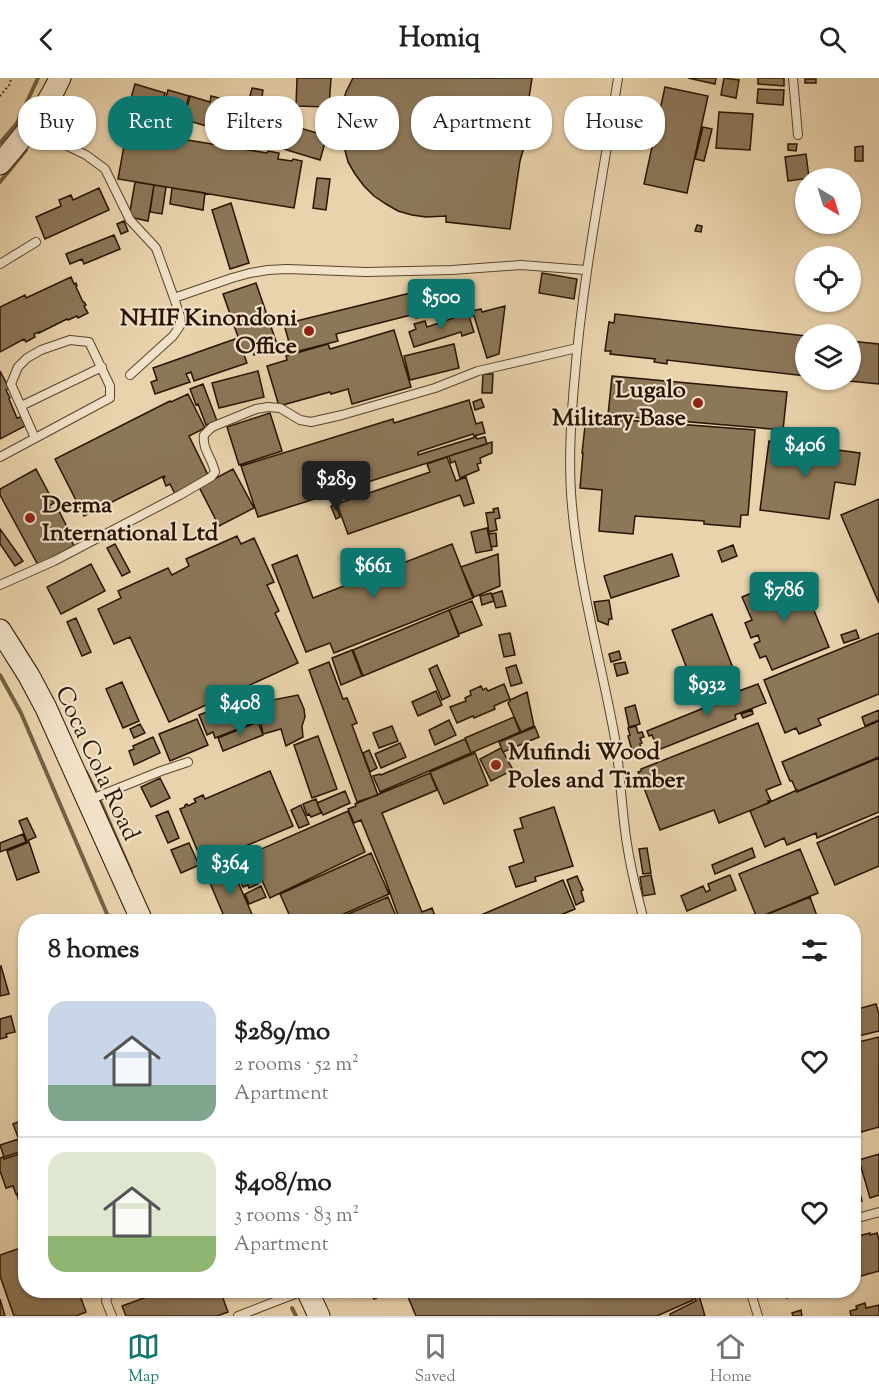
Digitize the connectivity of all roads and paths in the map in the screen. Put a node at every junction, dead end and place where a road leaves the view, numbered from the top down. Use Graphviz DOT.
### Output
graph roads {
  1 [pos="11,78"];
  2 [pos="60,78"];
  3 [pos="618,78"];
  4 [pos="794,78"];
  5 [pos="0,96"];
  6 [pos="50,96"];
  7 [pos="798,135"];
  8 [pos="18,143"];
  9 [pos="75,150"];
  10 [pos="0,164"];
  11 [pos="36,242"];
  12 [pos="0,264"];
  13 [pos="586,270"];
  14 [pos="174,298"];
  15 [pos="577,348"];
  16 [pos="102,367"];
  17 [pos="130,375"];
  18 [pos="21,406"];
  19 [pos="35,438"];
  20 [pos="0,456"];
  21 [pos="0,585"];
  22 [pos="0,630"];
  23 [pos="188,762"];
  24 [pos="88,800"];
  25 [pos="139,914"];
  26 [pos="642,914"];
  27 [pos="879,1212"];
  28 [pos="861,1217"];
  29 [pos="107,1298"];
  30 [pos="285,1298"];
  31 [pos="310,1298"];
  32 [pos="752,1298"];
  33 [pos="112,1316"];
  34 [pos="238,1316"];
  35 [pos="319,1316"];
  36 [pos="758,1316"];
  1 -- 5 [label="path"];
  2 -- 6 [label="main road"];
  3 -- 13 [label="lane"];
  4 -- 7 [label="lane"];
  8 -- 10 [label="main road"];
  9 -- 14 [label="lane"];
  11 -- 12 [label="lane"];
  13 -- 14 [label="lane"];
  13 -- 15 [label="lane"];
  14 -- 17 [label="lane"];
  15 -- 21 [label="lane"];
  15 -- 26 [label="lane"];
  16 -- 18 [label="lane"];
  16 -- 18 [label="lane"];
  16 -- 19 [label="lane"];
  18 -- 19 [label="lane"];
  19 -- 20 [label="lane"];
  22 -- 24 [label="main road, Coca Cola Road"];
  23 -- 24 [label="lane"];
  24 -- 25 [label="main road, Coca Cola Road"];
  27 -- 28 [label="lane"];
  29 -- 33 [label="lane"];
  30 -- 34 [label="lane"];
  31 -- 35 [label="main road"];
  32 -- 36 [label="lane"];
}
